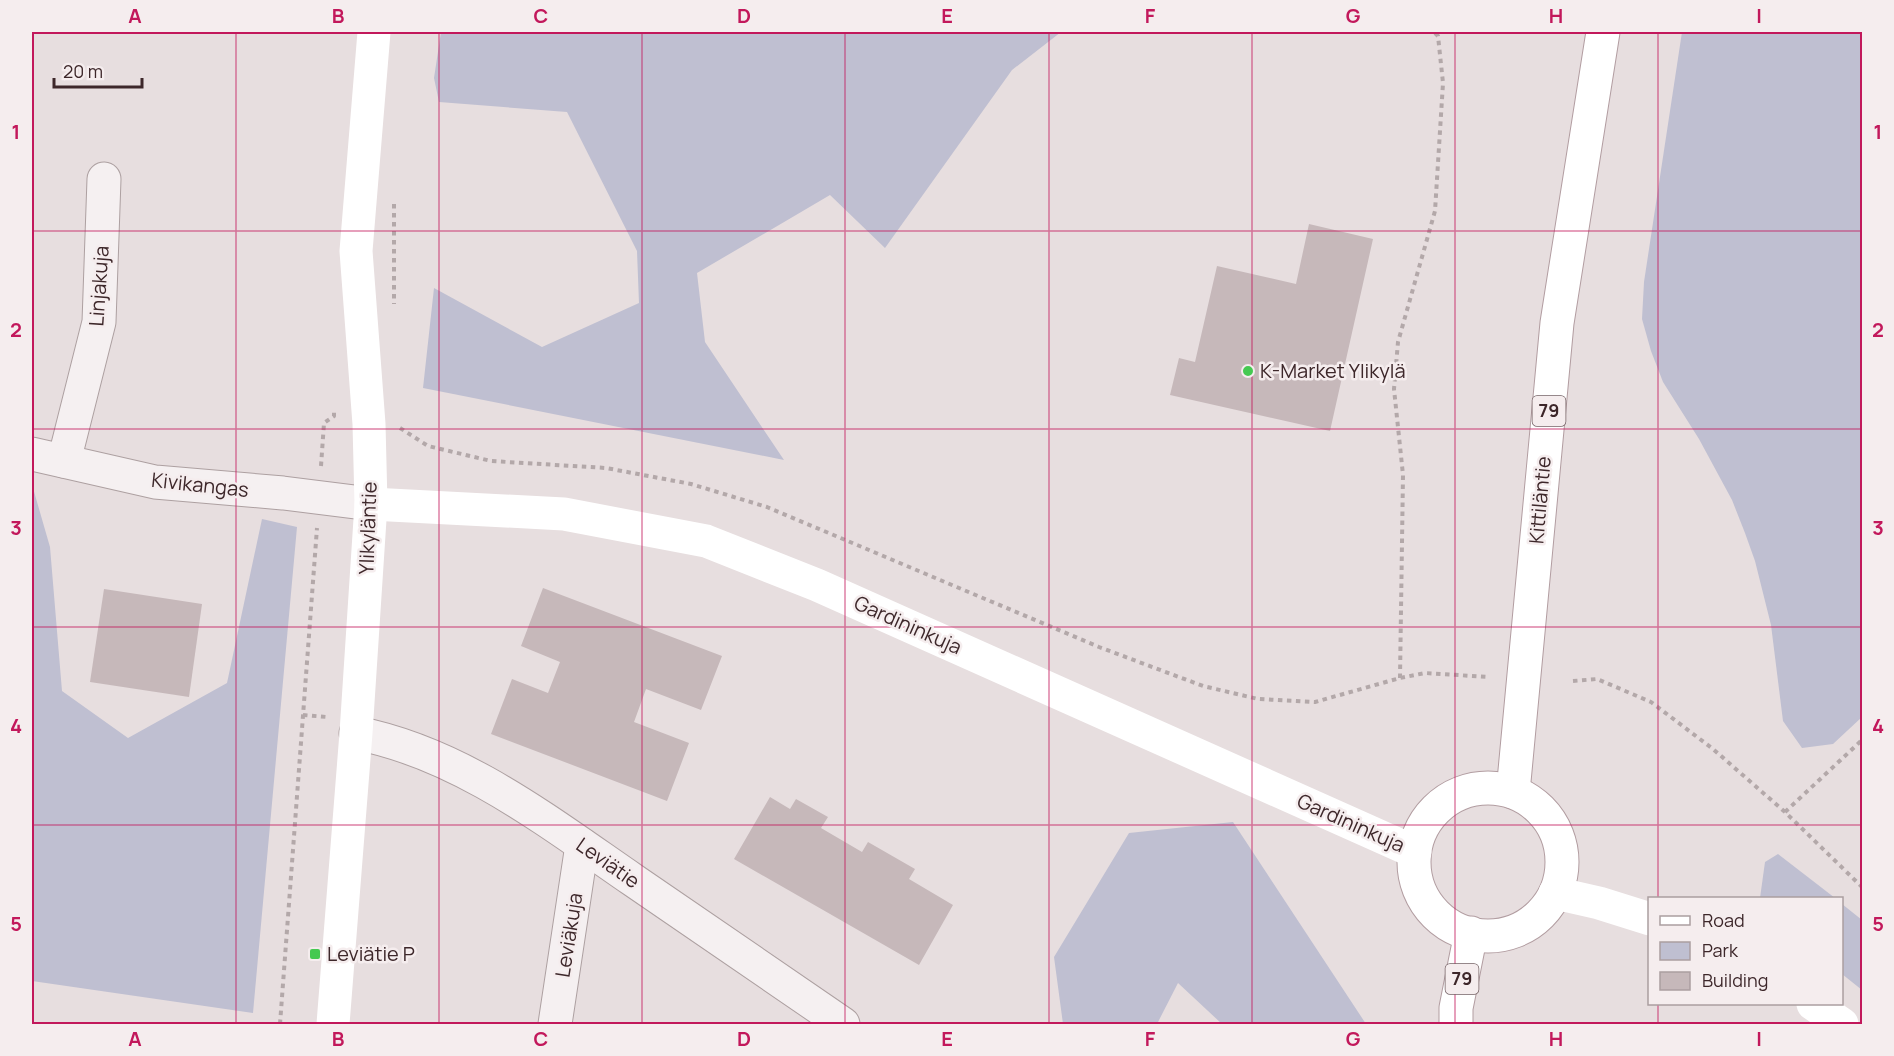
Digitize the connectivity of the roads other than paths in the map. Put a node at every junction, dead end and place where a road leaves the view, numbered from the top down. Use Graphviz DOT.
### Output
graph roads {
  1 [pos="374,32"];
  2 [pos="1603,32"];
  3 [pos="104,179"];
  4 [pos="32,454"];
  5 [pos="64,461"];
  6 [pos="371,504"];
  7 [pos="356,733"];
  8 [pos="1514,792"];
  9 [pos="582,845"];
  10 [pos="1415,852"];
  11 [pos="1555,893"];
  12 [pos="1648,918"];
  13 [pos="1471,933"];
  14 [pos="1814,1005"];
  15 [pos="333,1024"];
  16 [pos="555,1024"];
  17 [pos="843,1024"];
  18 [pos="1456,1024"];
  19 [pos="1842,1024"];
  1 -- 6 [label="main road, Ylikyläntie"];
  2 -- 8 [label="main road, Kittiläntie / 79"];
  3 -- 5 [label="street, Linjakuja"];
  4 -- 5 [label="street, Kivikangas"];
  5 -- 6 [label="street, Kivikangas"];
  6 -- 7 [label="main road, Ylikyläntie"];
  6 -- 10 [label="main road, Gardininkuja"];
  7 -- 9 [label="street, Leviätie"];
  7 -- 15 [label="main road, Ylikyläntie"];
  8 -- 10 [label="main road"];
  8 -- 11 [label="main road"];
  9 -- 16 [label="street, Leviäkuja"];
  9 -- 17 [label="street, Leviätie"];
  10 -- 13 [label="main road"];
  11 -- 12 [label="main road"];
  11 -- 13 [label="main road"];
  13 -- 18 [label="main road, 79"];
  14 -- 19 [label="main road"];
}
